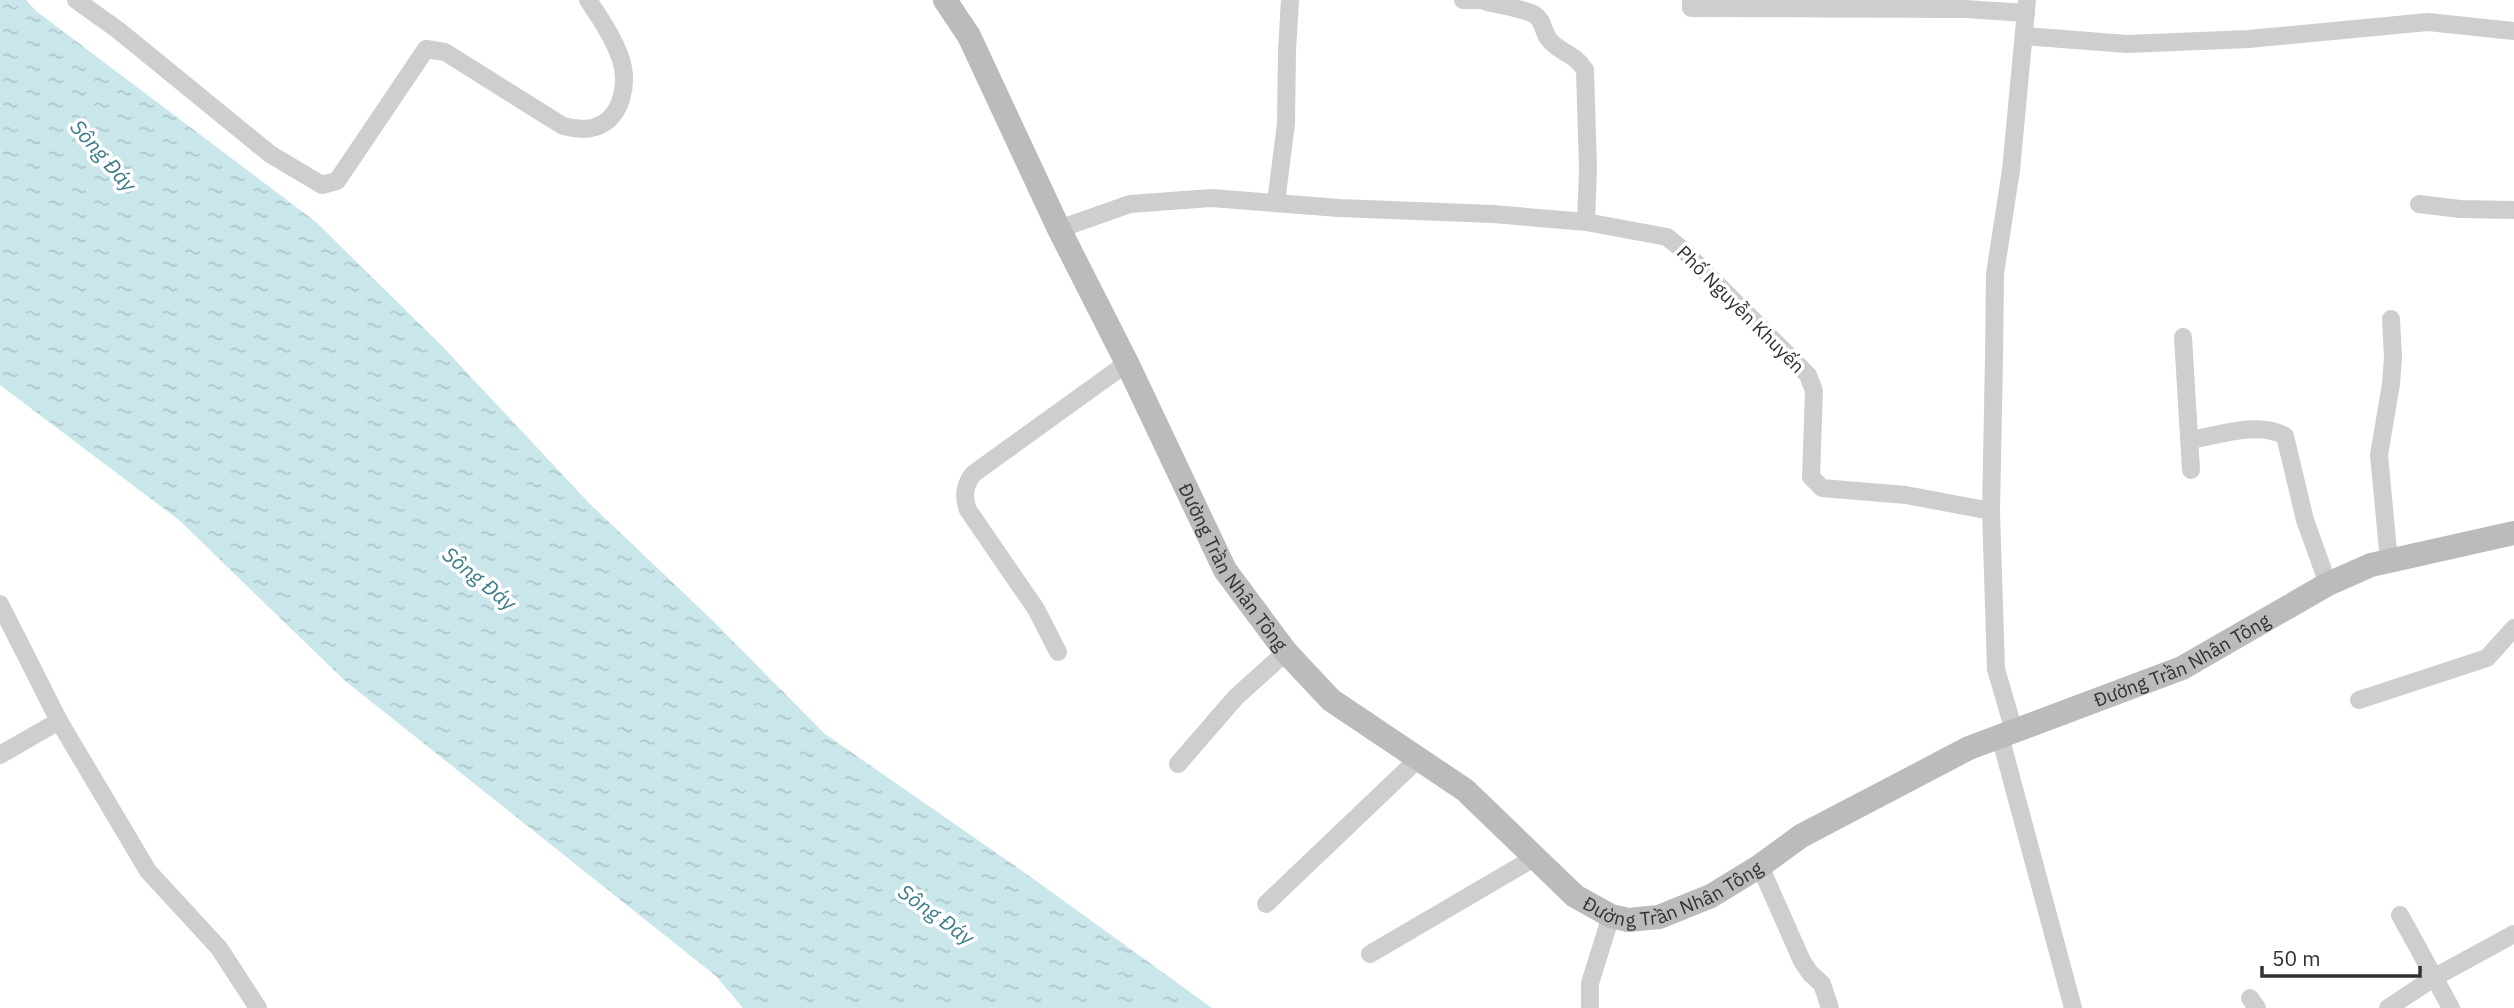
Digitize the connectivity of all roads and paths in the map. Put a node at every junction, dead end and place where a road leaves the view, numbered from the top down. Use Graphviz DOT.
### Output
graph roads {
  1 [pos="76,0"];
  2 [pos="588,0"];
  3 [pos="945,0"];
  4 [pos="1290,0"];
  5 [pos="1463,0"];
  6 [pos="1488,1"];
  7 [pos="1691,4"];
  8 [pos="2027,7"];
  9 [pos="2514,31"];
  10 [pos="2024,36"];
  11 [pos="1276,203"];
  12 [pos="2419,204"];
  13 [pos="2514,210"];
  14 [pos="1586,222"];
  15 [pos="1059,229"];
  16 [pos="2391,318"];
  17 [pos="2183,337"];
  18 [pos="1127,363"];
  19 [pos="2191,440"];
  20 [pos="2192,470"];
  21 [pos="1992,511"];
  22 [pos="2514,533"];
  23 [pos="2389,561"];
  24 [pos="2328,584"];
  25 [pos="0,604"];
  26 [pos="2514,628"];
  27 [pos="1058,652"];
  28 [pos="1286,653"];
  29 [pos="2359,700"];
  30 [pos="58,721"];
  31 [pos="2007,734"];
  32 [pos="0,755"];
  33 [pos="1418,759"];
  34 [pos="1178,764"];
  35 [pos="1534,858"];
  36 [pos="1760,866"];
  37 [pos="1266,904"];
  38 [pos="2400,915"];
  39 [pos="1611,916"];
  40 [pos="2514,934"];
  41 [pos="1370,954"];
  42 [pos="2435,977"];
  43 [pos="258,1008"];
  44 [pos="1590,1008"];
  45 [pos="1830,1008"];
  46 [pos="2073,1008"];
  47 [pos="2389,1008"];
  48 [pos="2451,1008"];
  1 -- 2 [label="street"];
  3 -- 15 [label="street, Đường Trần Nhân Tông"];
  4 -- 11 [label="street"];
  5 -- 6 [label="street"];
  6 -- 14 [label="street"];
  7 -- 8 [label="street"];
  8 -- 10 [label="street"];
  9 -- 10 [label="street"];
  10 -- 21 [label="street"];
  11 -- 14 [label="street"];
  11 -- 15 [label="street"];
  12 -- 13 [label="street"];
  14 -- 21 [label="street, Phố Nguyễn Khuyến"];
  15 -- 18 [label="street, Đường Trần Nhân Tông"];
  16 -- 23 [label="street"];
  17 -- 19 [label="street"];
  18 -- 27 [label="street"];
  18 -- 28 [label="street, Đường Trần Nhân Tông"];
  19 -- 20 [label="street"];
  19 -- 24 [label="street"];
  21 -- 31 [label="street"];
  22 -- 23 [label="street, Đường Trần Nhân Tông"];
  23 -- 24 [label="street, Đường Trần Nhân Tông"];
  24 -- 31 [label="street, Đường Trần Nhân Tông"];
  25 -- 30 [label="street"];
  26 -- 29 [label="street"];
  28 -- 33 [label="street, Đường Trần Nhân Tông"];
  28 -- 34 [label="street"];
  30 -- 32 [label="street"];
  30 -- 43 [label="street"];
  31 -- 36 [label="street, Đường Trần Nhân Tông"];
  31 -- 46 [label="street"];
  33 -- 35 [label="street, Đường Trần Nhân Tông"];
  33 -- 37 [label="street"];
  35 -- 39 [label="street, Đường Trần Nhân Tông"];
  35 -- 41 [label="street"];
  36 -- 39 [label="street, Đường Trần Nhân Tông"];
  36 -- 45 [label="street"];
  38 -- 42 [label="street"];
  39 -- 44 [label="street"];
  40 -- 42 [label="street"];
  42 -- 47 [label="street"];
  42 -- 48 [label="street"];
}
